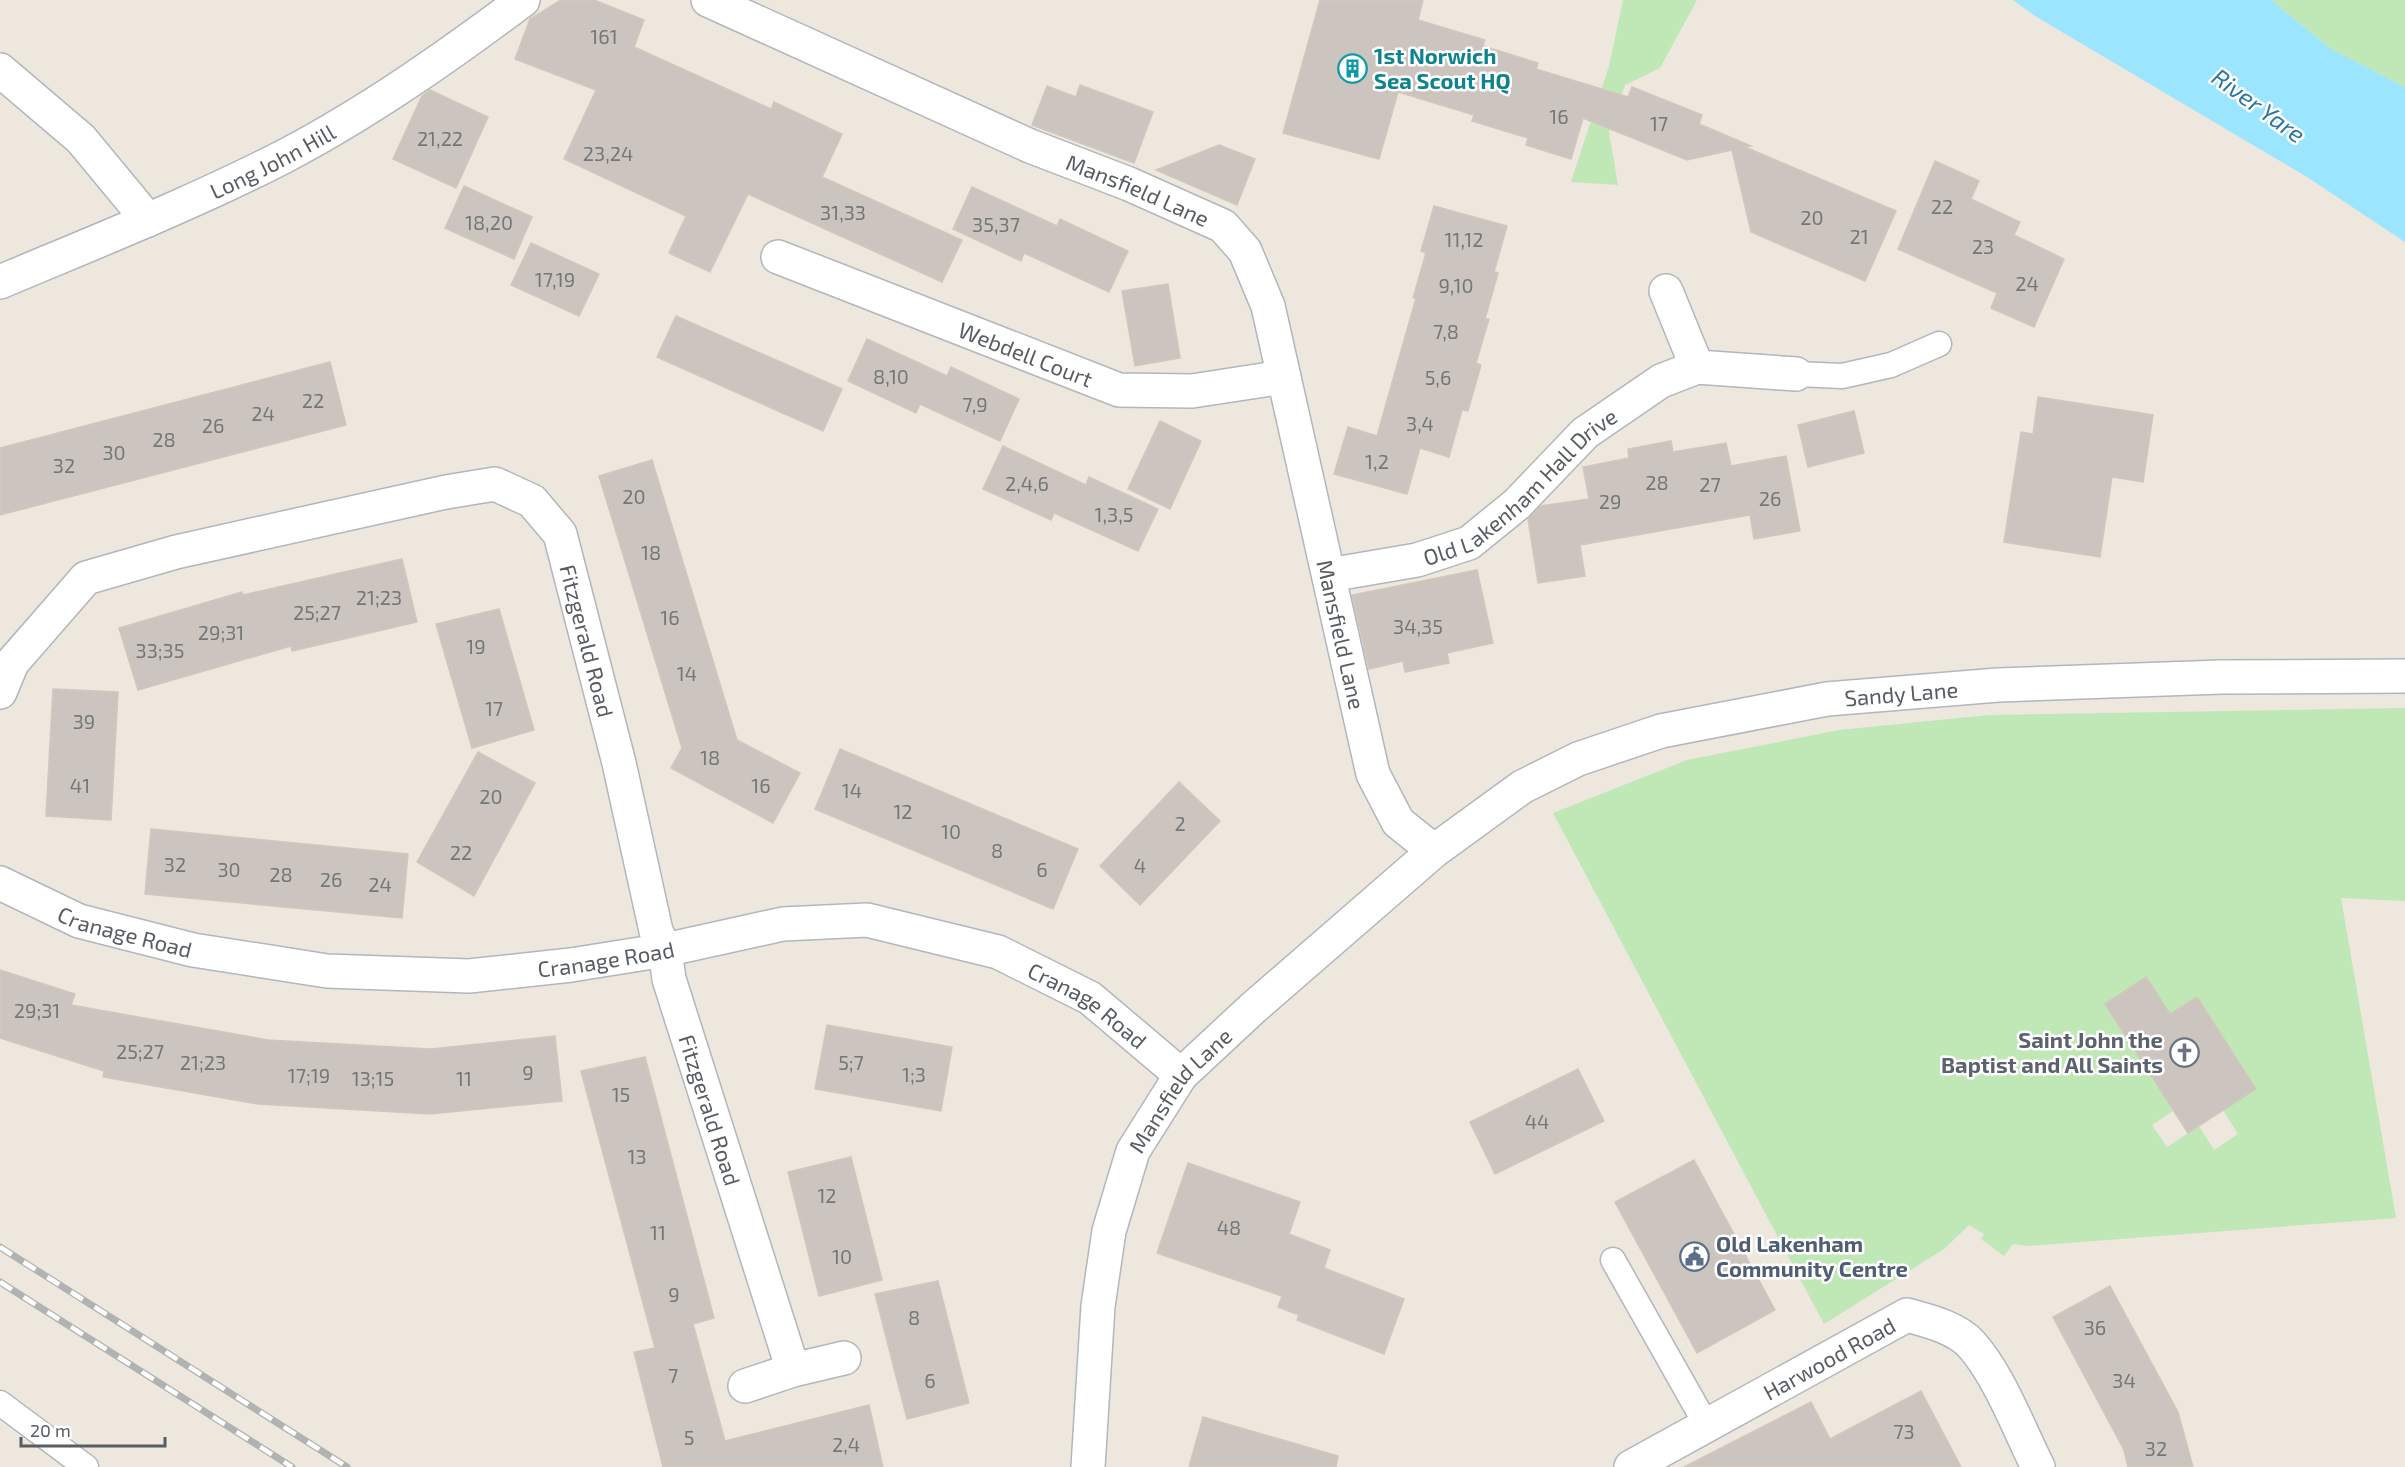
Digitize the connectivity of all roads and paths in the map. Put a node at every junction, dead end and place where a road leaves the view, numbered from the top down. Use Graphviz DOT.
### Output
graph roads {
  1 [pos="523,0"];
  2 [pos="708,0"];
  3 [pos="0,70"];
  4 [pos="148,220"];
  5 [pos="778,257"];
  6 [pos="0,282"];
  7 [pos="1666,291"];
  8 [pos="1939,344"];
  9 [pos="1697,367"];
  10 [pos="1796,374"];
  11 [pos="1283,377"];
  12 [pos="1329,575"];
  13 [pos="2405,676"];
  14 [pos="0,693"];
  15 [pos="1434,851"];
  16 [pos="0,883"];
  17 [pos="665,950"];
  18 [pos="1181,1075"];
  19 [pos="1613,1260"];
  20 [pos="844,1358"];
  21 [pos="793,1370"];
  22 [pos="745,1386"];
  23 [pos="0,1403"];
  24 [pos="1707,1426"];
  25 [pos="86,1467"];
  26 [pos="1088,1467"];
  27 [pos="1631,1467"];
  28 [pos="2038,1467"];
  1 -- 4 [label="street, Long John Hill"];
  2 -- 11 [label="street, Mansfield Lane"];
  3 -- 4 [label="street"];
  4 -- 6 [label="street, Long John Hill"];
  5 -- 11 [label="street, Webdell Court"];
  7 -- 9 [label="street"];
  8 -- 10 [label="lane"];
  9 -- 10 [label="street, Old Lakenham Hall Drive"];
  9 -- 12 [label="street, Old Lakenham Hall Drive"];
  11 -- 12 [label="street, Mansfield Lane"];
  12 -- 15 [label="street, Mansfield Lane"];
  13 -- 15 [label="street, Sandy Lane"];
  14 -- 17 [label="street, Fitzgerald Road"];
  15 -- 18 [label="street, Mansfield Lane"];
  16 -- 17 [label="street, Cranage Road"];
  17 -- 18 [label="street, Cranage Road"];
  17 -- 21 [label="street, Fitzgerald Road"];
  18 -- 26 [label="street, Mansfield Lane"];
  19 -- 24 [label="lane"];
  20 -- 21 [label="street"];
  21 -- 22 [label="street"];
  23 -- 25 [label="lane"];
  24 -- 27 [label="street, Harwood Road"];
  24 -- 28 [label="street, Harwood Road"];
}
